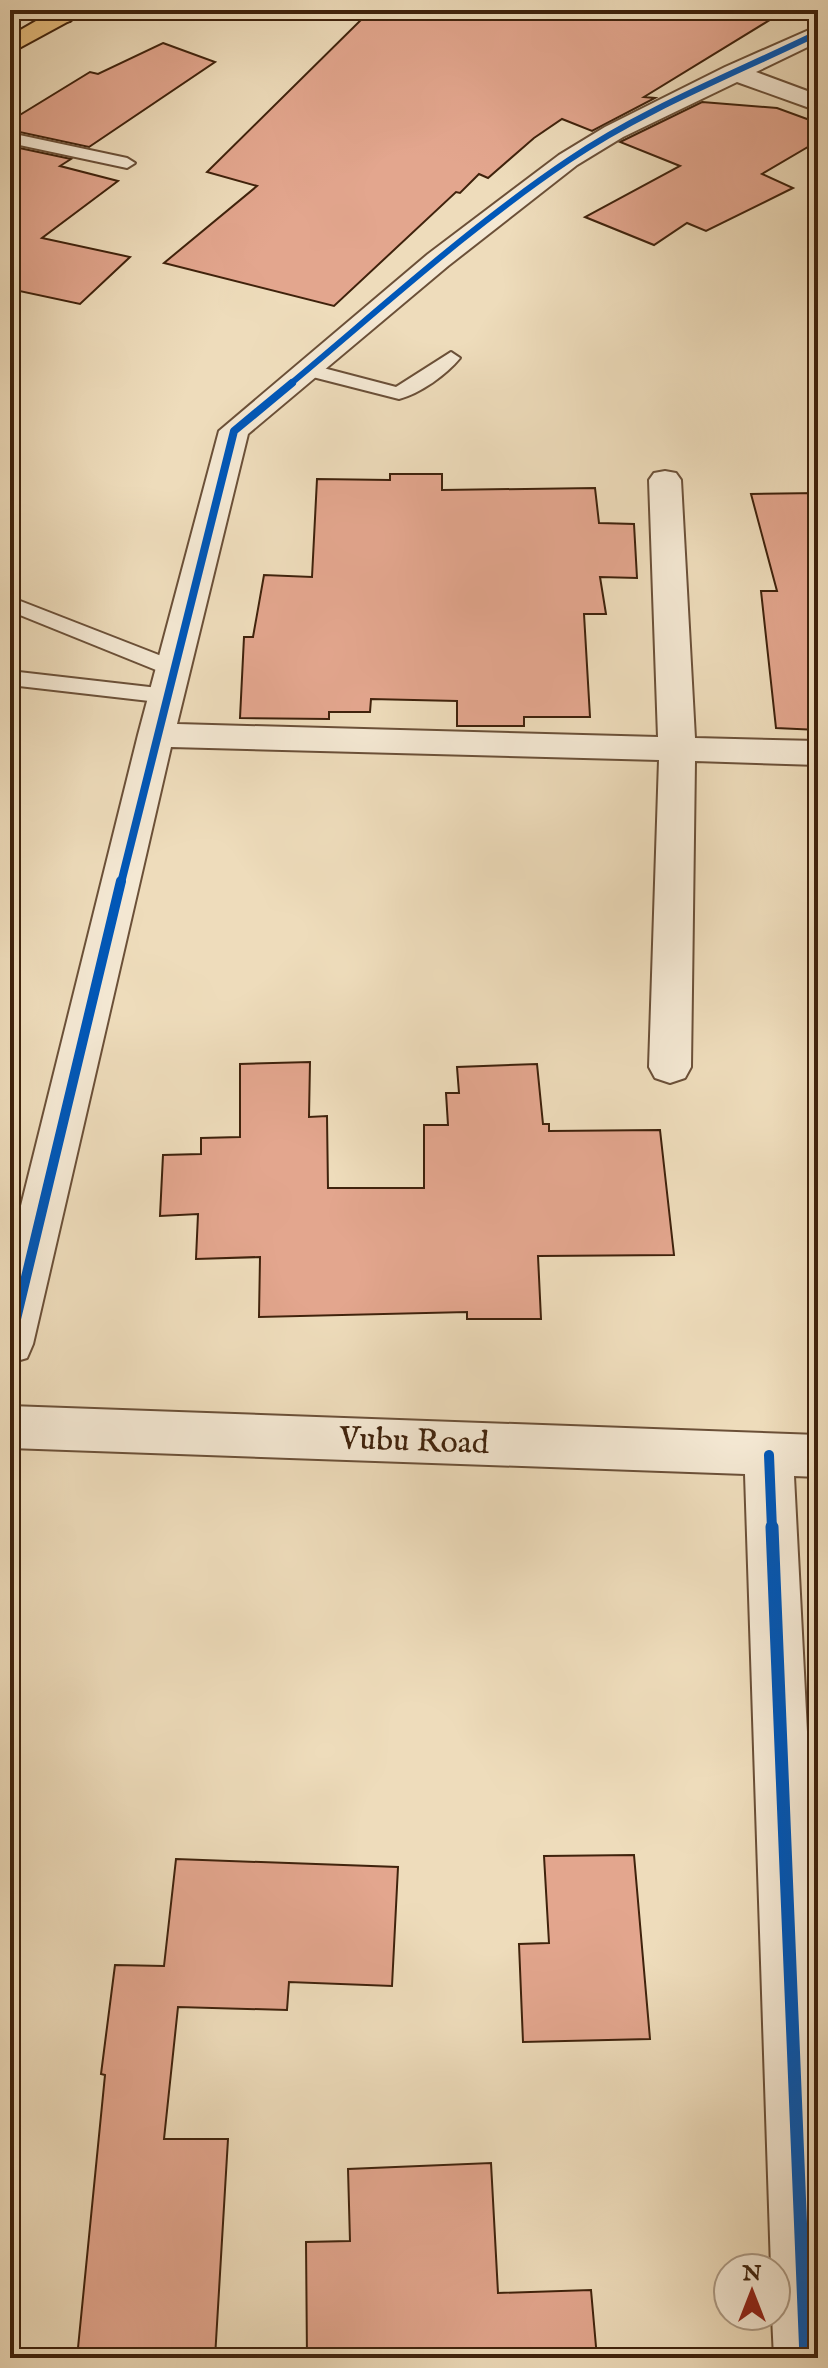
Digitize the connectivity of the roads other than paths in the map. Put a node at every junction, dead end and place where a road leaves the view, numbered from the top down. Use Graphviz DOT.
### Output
graph roads {
  1 [pos="53,12"];
  2 [pos="10,24"];
  3 [pos="818,33"];
  4 [pos="10,46"];
  5 [pos="734,72"];
  6 [pos="818,104"];
  7 [pos="10,138"];
  8 [pos="127,163"];
  9 [pos="451,358"];
  10 [pos="308,370"];
  11 [pos="665,480"];
  12 [pos="10,603"];
  13 [pos="10,678"];
  14 [pos="170,682"];
  15 [pos="156,735"];
  16 [pos="677,749"];
  17 [pos="818,753"];
  18 [pos="670,1067"];
  19 [pos="10,1344"];
  20 [pos="10,1427"];
  21 [pos="793,1455"];
  22 [pos="806,2358"];
  1 -- 2 [label="main road"];
  1 -- 4 [label="main road"];
  3 -- 5 [label="street"];
  5 -- 6 [label="street"];
  5 -- 10 [label="street"];
  7 -- 8 [label="lane"];
  9 -- 10 [label="lane"];
  10 -- 14 [label="street"];
  11 -- 16 [label="street"];
  12 -- 14 [label="lane"];
  13 -- 14 [label="lane"];
  14 -- 15 [label="street"];
  15 -- 16 [label="street"];
  15 -- 19 [label="street"];
  16 -- 17 [label="street"];
  16 -- 18 [label="street"];
  20 -- 21 [label="street, Vubu Road"];
  21 -- 22 [label="street"];
}
